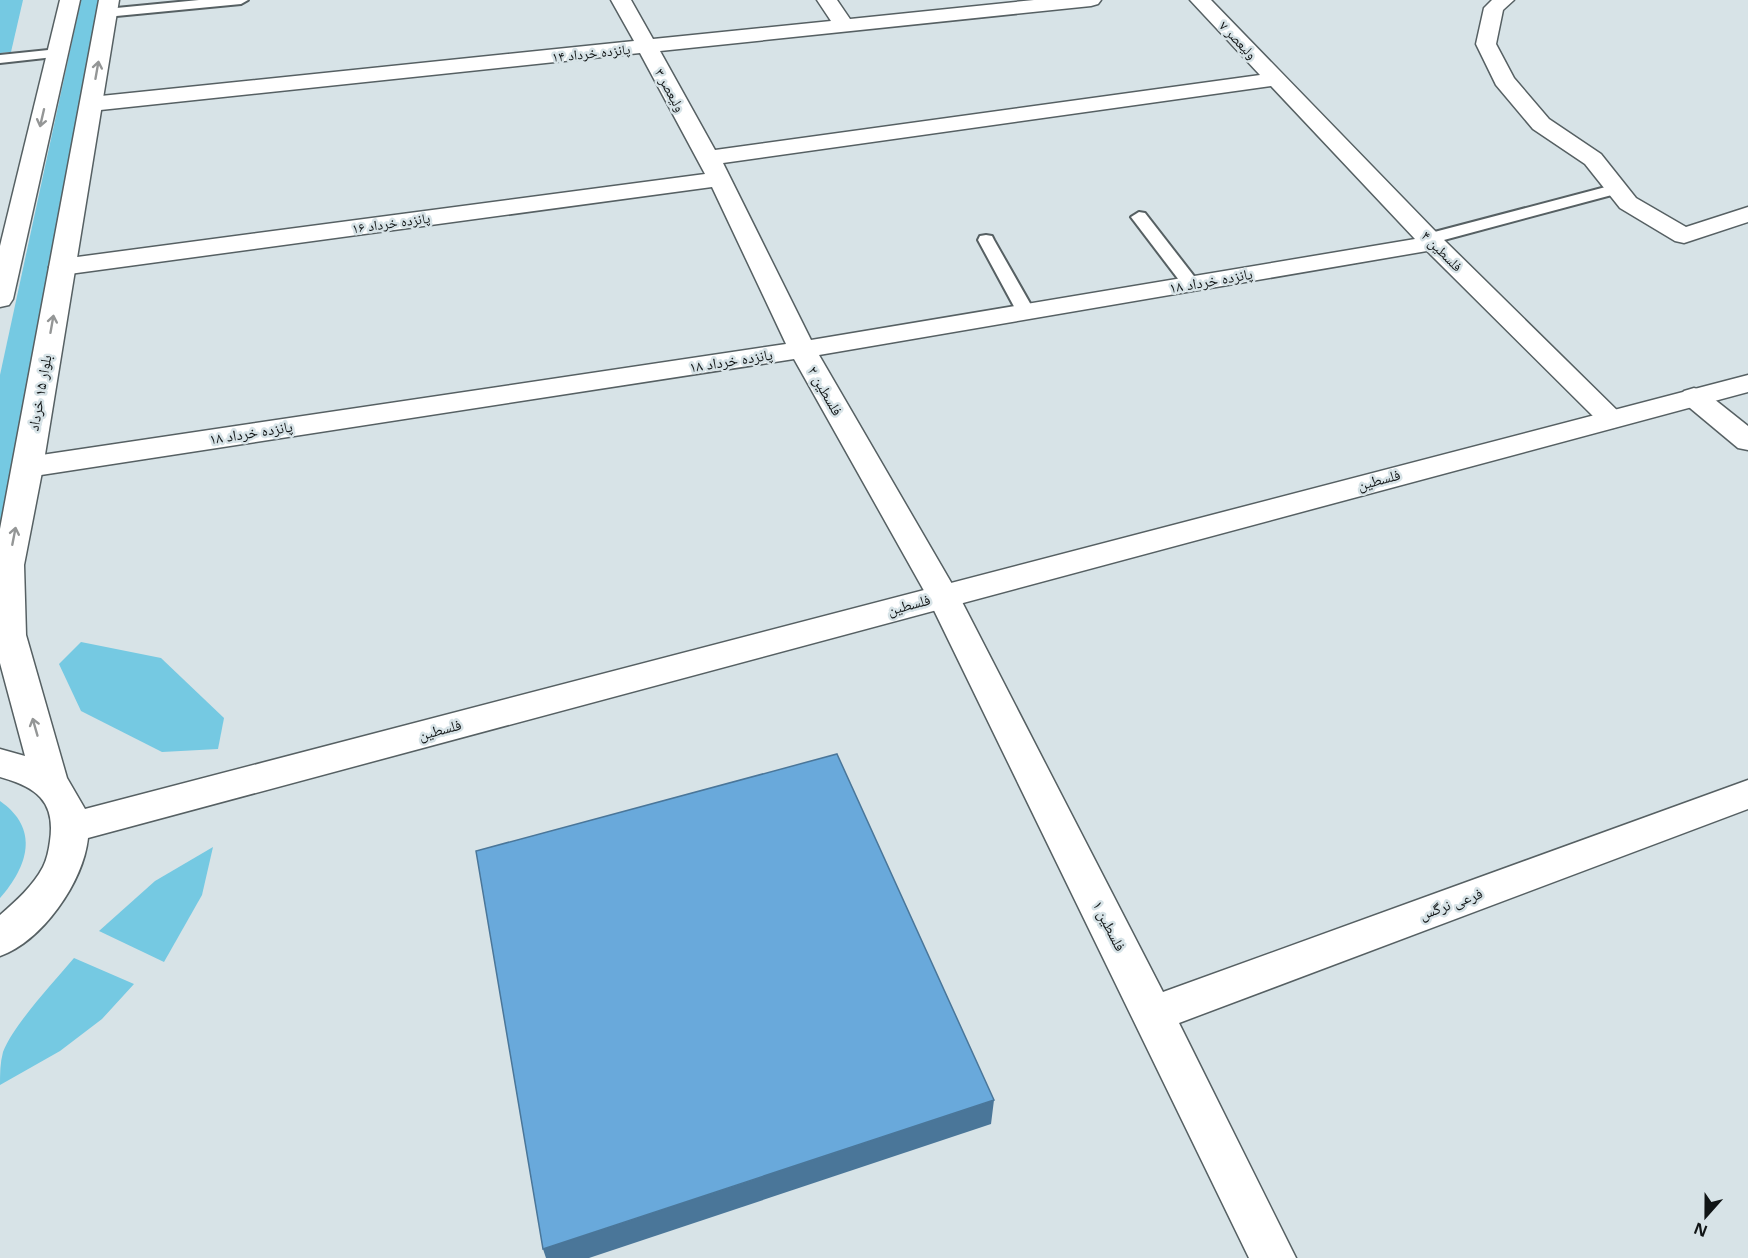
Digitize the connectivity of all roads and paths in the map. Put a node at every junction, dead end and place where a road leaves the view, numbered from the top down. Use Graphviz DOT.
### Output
graph roads {
  1 [pos="70,0"];
  2 [pos="241,0"];
  3 [pos="621,0"];
  4 [pos="827,0"];
  5 [pos="1091,0"];
  6 [pos="1200,0"];
  7 [pos="1504,0"];
  8 [pos="108,7"];
  9 [pos="844,26"];
  10 [pos="646,48"];
  11 [pos="58,53"];
  12 [pos="0,59"];
  13 [pos="1277,79"];
  14 [pos="90,104"];
  15 [pos="714,168"];
  16 [pos="1617,189"];
  17 [pos="1748,214"];
  18 [pos="1139,217"];
  19 [pos="8,232"];
  20 [pos="986,240"];
  21 [pos="1431,241"];
  22 [pos="62,267"];
  23 [pos="1191,284"];
  24 [pos="0,299"];
  25 [pos="1026,312"];
  26 [pos="802,350"];
  27 [pos="1748,383"];
  28 [pos="1694,397"];
  29 [pos="1612,418"];
  30 [pos="1748,441"];
  31 [pos="28,467"];
  32 [pos="943,596"];
  33 [pos="0,763"];
  34 [pos="51,784"];
  35 [pos="1748,794"];
  36 [pos="71,828"];
  37 [pos="0,939"];
  38 [pos="1153,1014"];
  39 [pos="1273,1258"];
  1 -- 11 [label="street"];
  2 -- 8 [label="lane"];
  3 -- 10 [label="street, ولیعصر ۳"];
  4 -- 9 [label="street"];
  5 -- 9 [label="street, پانزده خرداد ۱۴"];
  6 -- 13 [label="street, ولیعصر ۷"];
  7 -- 16 [label="street"];
  14 -- 8 [label="street, بلوار ۱۵ خرداد, one-way"];
  9 -- 10 [label="street, پانزده خرداد ۱۴"];
  10 -- 14 [label="street, پانزده خرداد ۱۴"];
  10 -- 15 [label="street, ولیعصر ۳"];
  11 -- 12 [label="lane"];
  11 -- 19 [label="street, one-way"];
  13 -- 15 [label="street, پانزده خرداد ۱۶"];
  13 -- 21 [label="street, فلسطین ۴"];
  14 -- 22 [label="street, بلوار ۱۵ خرداد"];
  15 -- 22 [label="street, پانزده خرداد ۱۶"];
  15 -- 26 [label="street, فلسطین ۲"];
  16 -- 17 [label="street"];
  16 -- 21 [label="lane"];
  18 -- 23 [label="lane"];
  19 -- 24 [label="street"];
  20 -- 25 [label="lane"];
  21 -- 23 [label="street, پانزده خرداد ۱۸"];
  21 -- 29 [label="street, فلسطین ۴"];
  31 -- 22 [label="street, بلوار ۱۵ خرداد, one-way"];
  23 -- 25 [label="street, پانزده خرداد ۱۸"];
  25 -- 26 [label="street, پانزده خرداد ۱۸"];
  26 -- 31 [label="street, پانزده خرداد ۱۸"];
  26 -- 32 [label="street, فلسطین ۲"];
  27 -- 28 [label="street, فلسطین"];
  28 -- 29 [label="street, فلسطین"];
  28 -- 30 [label="street"];
  29 -- 32 [label="street, فلسطین"];
  34 -- 31 [label="street, بلوار ۱۵ خرداد, one-way"];
  32 -- 36 [label="street, فلسطین"];
  32 -- 38 [label="street, فلسطین ۱"];
  33 -- 34 [label="street"];
  34 -- 36 [label="street"];
  35 -- 38 [label="street, فرعی نرگس"];
  36 -- 37 [label="street"];
  38 -- 39 [label="street, فلسطین ۱"];
}
